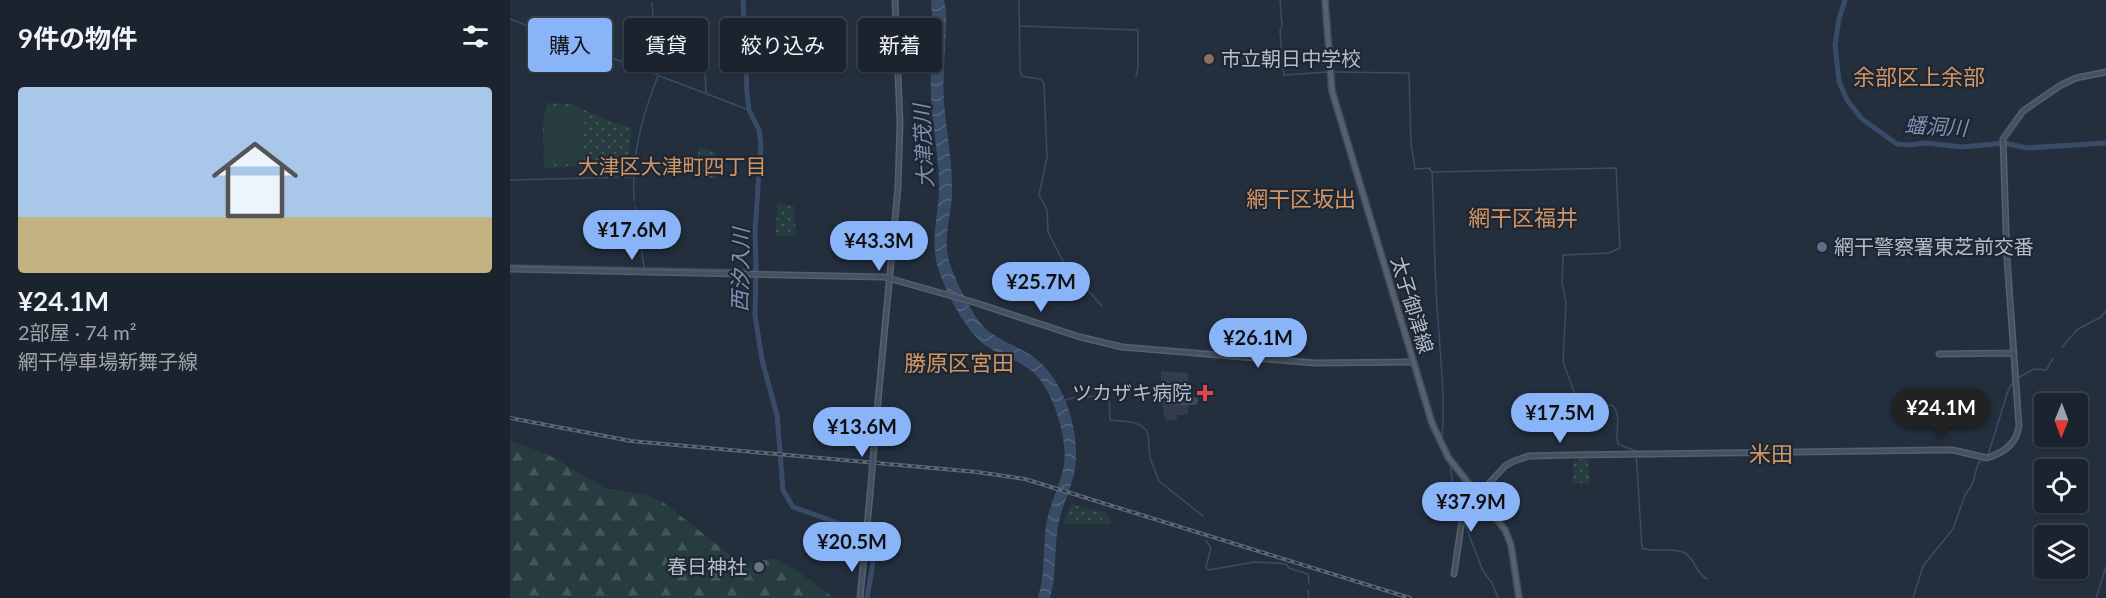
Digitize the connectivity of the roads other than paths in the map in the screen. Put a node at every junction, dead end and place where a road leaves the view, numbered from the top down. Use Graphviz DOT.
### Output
graph roads {
  1 [pos="895,0"];
  2 [pos="1325,0"];
  3 [pos="2106,72"];
  4 [pos="510,269"];
  5 [pos="889,278"];
  6 [pos="2013,353"];
  7 [pos="1939,354"];
  8 [pos="1413,362"];
  9 [pos="1478,494"];
  10 [pos="1454,574"];
  11 [pos="860,598"];
  12 [pos="1519,598"];
  1 -- 5 [label="main road"];
  2 -- 8 [label="main road, 太子御津線"];
  3 -- 6 [label="main road"];
  4 -- 5 [label="main road"];
  5 -- 8 [label="main road"];
  5 -- 11 [label="main road, bridge"];
  6 -- 7 [label="main road"];
  6 -- 9 [label="main road"];
  8 -- 9 [label="main road, 太子御津線"];
  9 -- 10 [label="main road"];
  9 -- 12 [label="main road, 太子御津線"];
}
